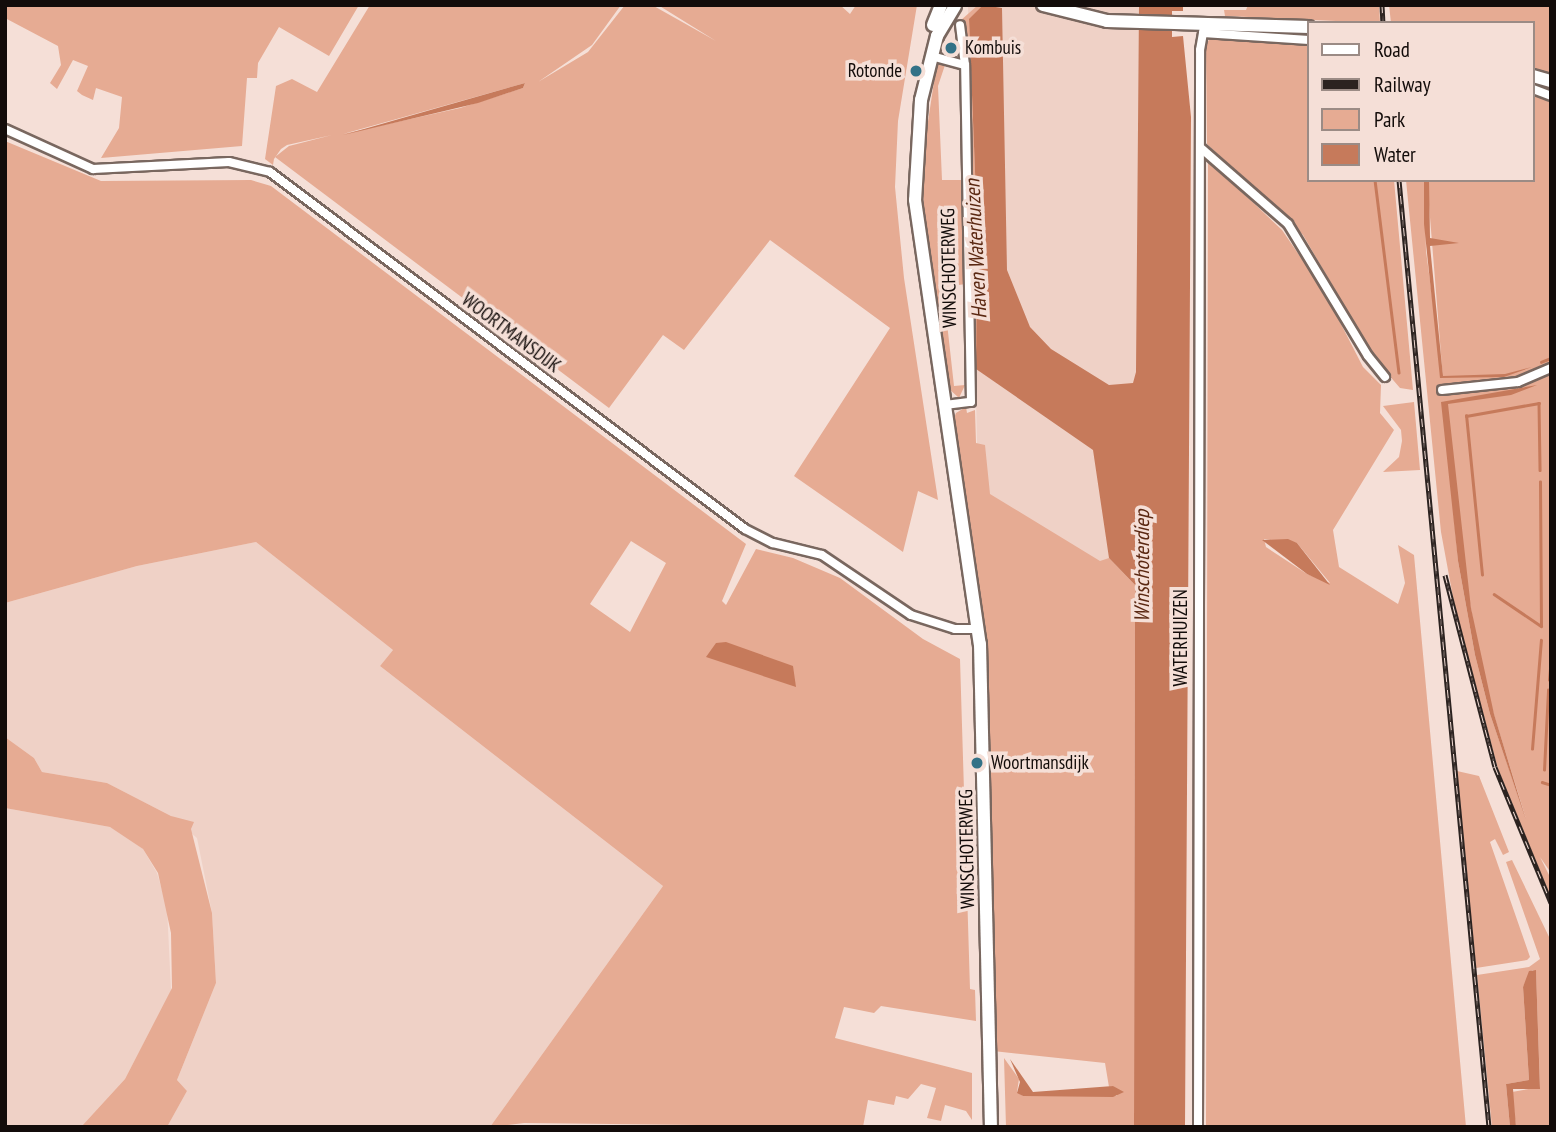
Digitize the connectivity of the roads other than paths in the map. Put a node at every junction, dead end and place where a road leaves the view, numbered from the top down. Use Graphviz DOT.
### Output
graph roads {
  1 [pos="941,5"];
  2 [pos="955,5"];
  3 [pos="1043,5"];
  4 [pos="960,25"];
  5 [pos="1308,27"];
  6 [pos="1204,28"];
  7 [pos="1308,40"];
  8 [pos="931,56"];
  9 [pos="965,65"];
  10 [pos="921,100"];
  11 [pos="5,129"];
  12 [pos="1202,149"];
  13 [pos="1551,368"];
  14 [pos="1385,377"];
  15 [pos="1442,390"];
  16 [pos="945,405"];
  17 [pos="978,629"];
  18 [pos="991,1127"];
  19 [pos="1198,1127"];
  1 -- 10 [label="main road, WINSCHOTERWEG"];
  2 -- 8 [label="main road, WINSCHOTERWEG"];
  3 -- 6 [label="main road"];
  4 -- 9 [label="street, WINSCHOTERWEG"];
  5 -- 6 [label="main road"];
  6 -- 7 [label="street"];
  6 -- 12 [label="street, WATERHUIZEN"];
  8 -- 9 [label="street"];
  8 -- 10 [label="main road, WINSCHOTERWEG"];
  9 -- 16 [label="street, WINSCHOTERWEG"];
  10 -- 16 [label="main road, WINSCHOTERWEG"];
  11 -- 17 [label="street, WOORTMANSDIJK"];
  12 -- 14 [label="street"];
  12 -- 19 [label="street, WATERHUIZEN"];
  13 -- 15 [label="street"];
  16 -- 17 [label="main road, WINSCHOTERWEG"];
  17 -- 18 [label="main road, WINSCHOTERWEG"];
}
